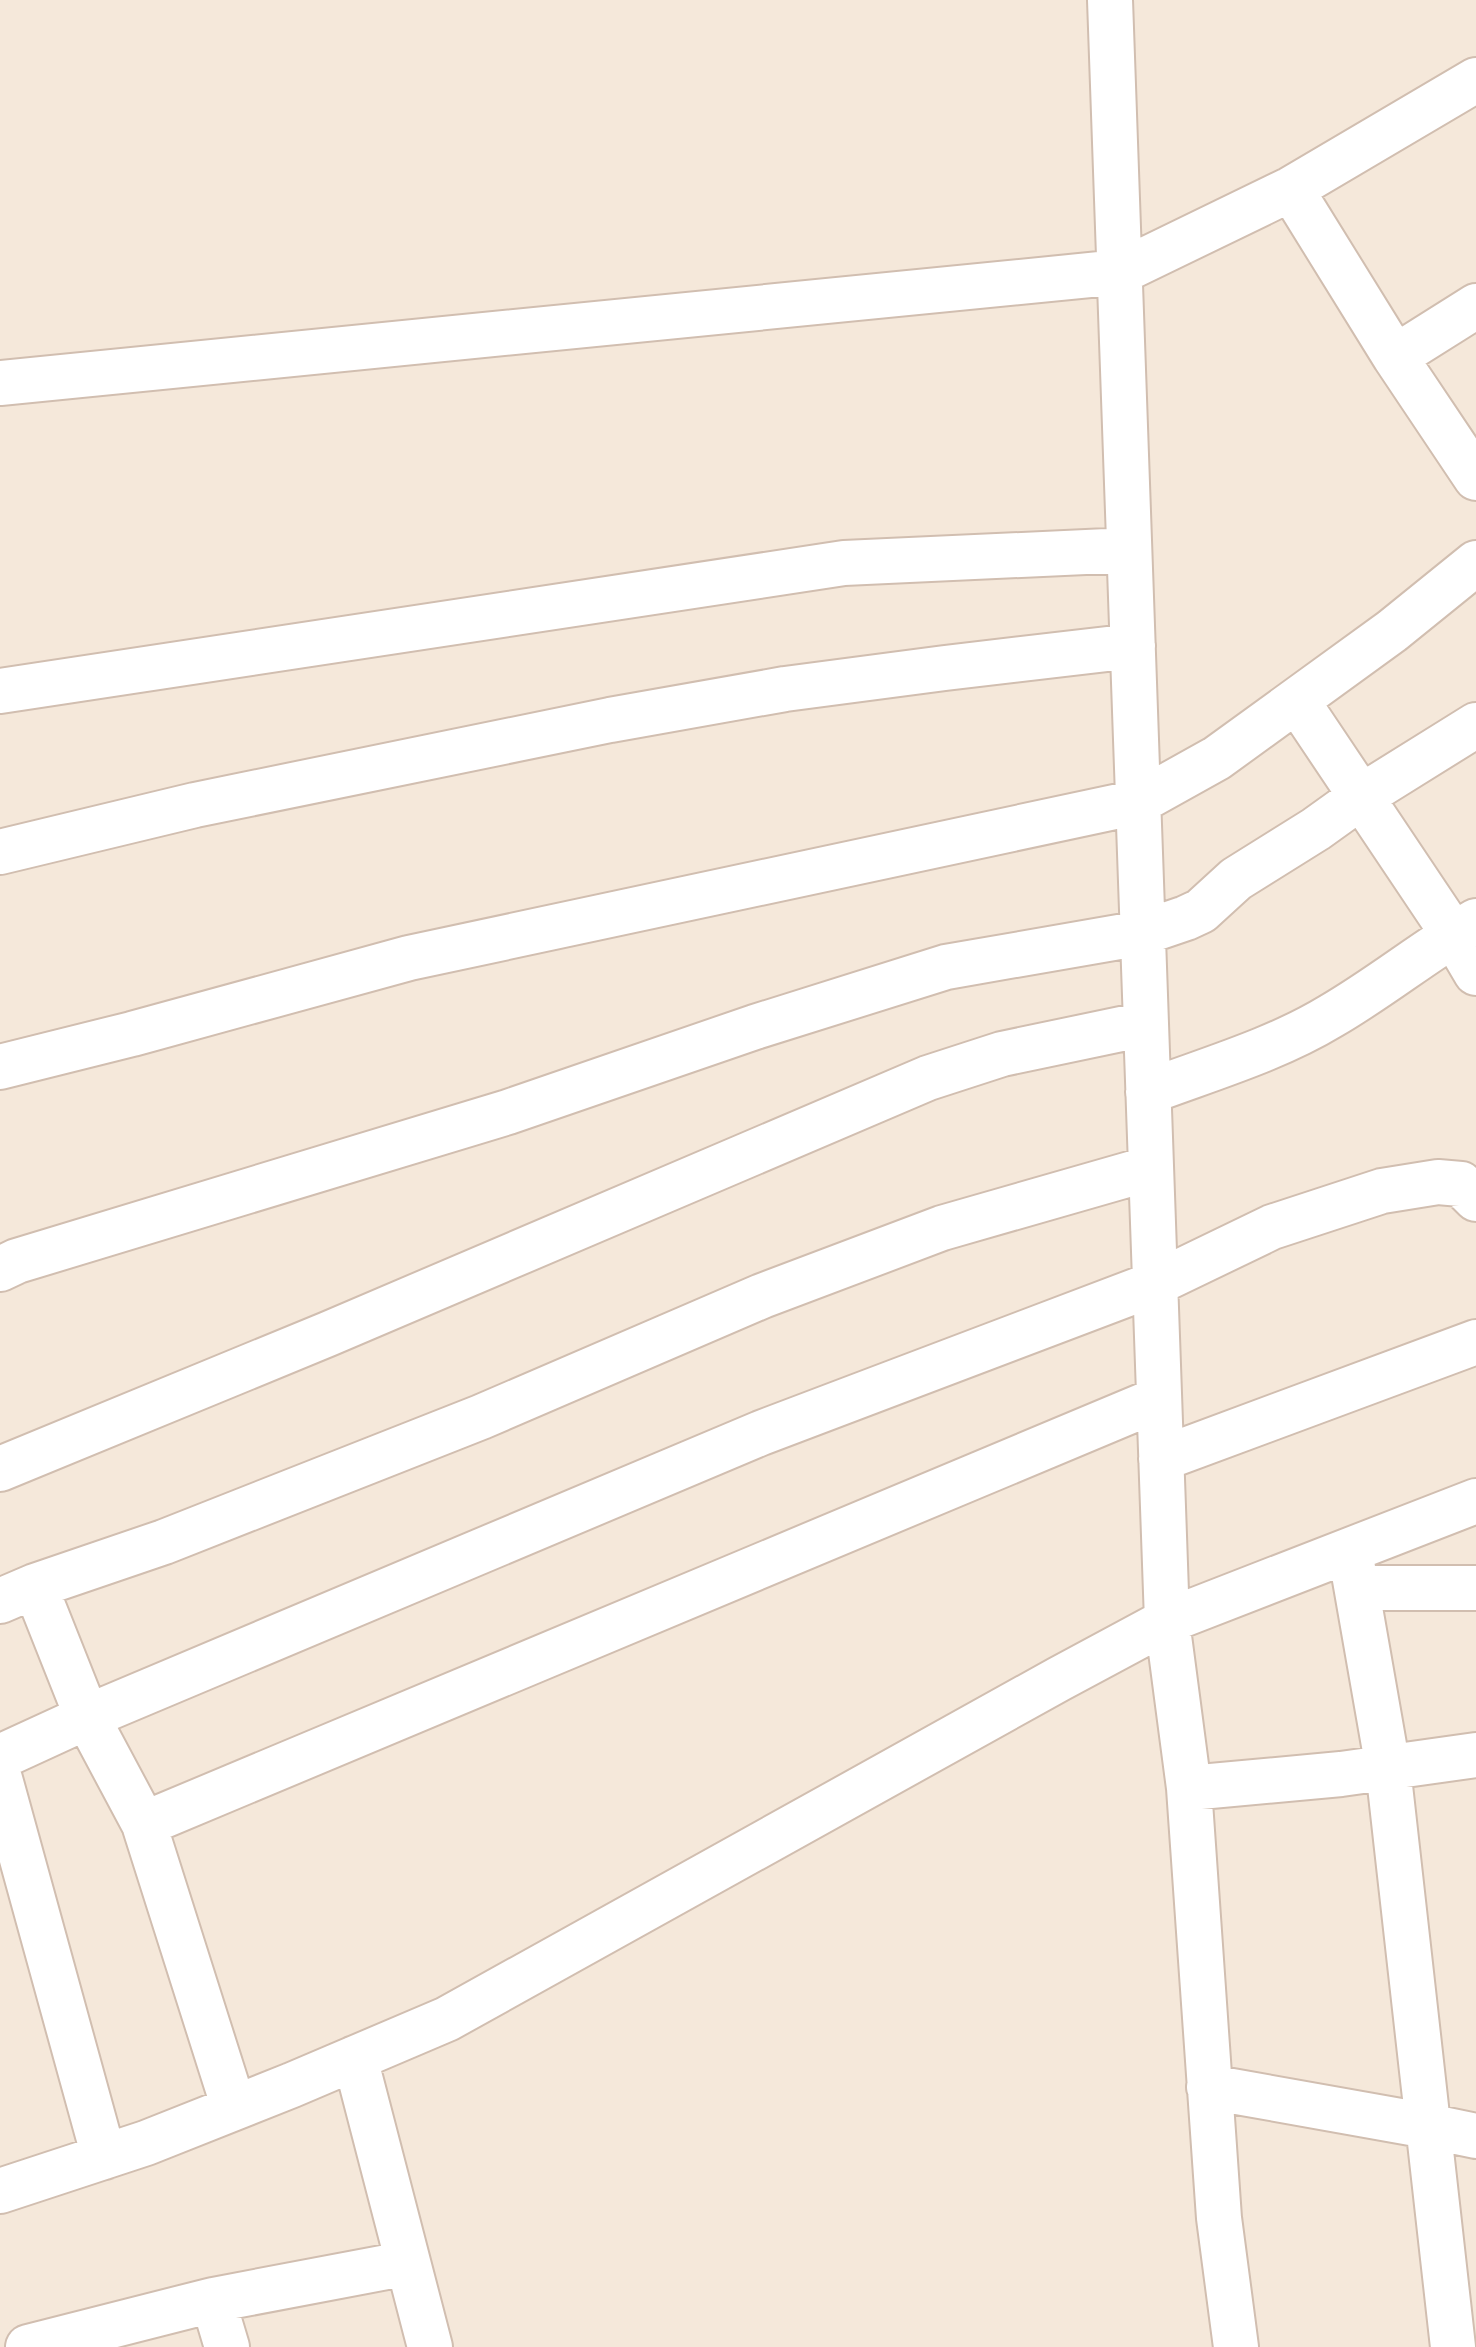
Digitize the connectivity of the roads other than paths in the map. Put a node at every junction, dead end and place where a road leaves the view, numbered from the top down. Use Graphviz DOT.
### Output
graph roads {
  1 [pos="1110,0"];
  2 [pos="1476,80"];
  3 [pos="1291,189"];
  4 [pos="1120,272"];
  5 [pos="1476,306"];
  6 [pos="1395,357"];
  7 [pos="0,383"];
  8 [pos="1469,455"];
  9 [pos="1129,550"];
  10 [pos="1476,563"];
  11 [pos="1133,646"];
  12 [pos="0,691"];
  13 [pos="1297,701"];
  14 [pos="1476,725"];
  15 [pos="1362,796"];
  16 [pos="1138,802"];
  17 [pos="0,852"];
  18 [pos="1465,928"];
  19 [pos="1142,933"];
  20 [pos="1476,973"];
  21 [pos="1145,1024"];
  22 [pos="0,1067"];
  23 [pos="1148,1092"];
  24 [pos="1151,1168"];
  25 [pos="1476,1199"];
  26 [pos="0,1269"];
  27 [pos="1154,1284"];
  28 [pos="1476,1342"];
  29 [pos="1159,1399"];
  30 [pos="1161,1459"];
  31 [pos="0,1469"];
  32 [pos="1476,1501"];
  33 [pos="1354,1570"];
  34 [pos="1476,1588"];
  35 [pos="18,1594"];
  36 [pos="1167,1621"];
  37 [pos="87,1717"];
  38 [pos="1476,1755"];
  39 [pos="0,1757"];
  40 [pos="1388,1768"];
  41 [pos="0,1779"];
  42 [pos="1189,1788"];
  43 [pos="144,1824"];
  44 [pos="355,2058"];
  45 [pos="1209,2087"];
  46 [pos="234,2108"];
  47 [pos="1428,2126"];
  48 [pos="1476,2136"];
  49 [pos="104,2157"];
  50 [pos="0,2191"];
  51 [pos="408,2263"];
  52 [pos="213,2300"];
  53 [pos="38,2346"];
  54 [pos="227,2347"];
  55 [pos="430,2347"];
  56 [pos="1236,2347"];
  57 [pos="1453,2347"];
  1 -- 4 [label="street"];
  2 -- 3 [label="street"];
  3 -- 4 [label="street"];
  3 -- 6 [label="street"];
  4 -- 7 [label="street"];
  4 -- 9 [label="street"];
  5 -- 6 [label="street"];
  6 -- 8 [label="street"];
  9 -- 11 [label="street"];
  9 -- 12 [label="street"];
  10 -- 13 [label="street"];
  11 -- 16 [label="street"];
  11 -- 17 [label="street"];
  13 -- 15 [label="street"];
  13 -- 16 [label="street"];
  14 -- 15 [label="street"];
  15 -- 18 [label="street"];
  15 -- 19 [label="street"];
  16 -- 19 [label="street"];
  16 -- 22 [label="street"];
  18 -- 20 [label="street"];
  18 -- 23 [label="street"];
  19 -- 21 [label="street"];
  19 -- 26 [label="street"];
  21 -- 23 [label="street"];
  21 -- 31 [label="street"];
  23 -- 24 [label="street"];
  24 -- 27 [label="street"];
  24 -- 35 [label="street"];
  25 -- 27 [label="street"];
  27 -- 29 [label="street"];
  27 -- 37 [label="street"];
  28 -- 30 [label="street"];
  29 -- 30 [label="street"];
  29 -- 43 [label="street"];
  30 -- 36 [label="street"];
  32 -- 33 [label="street"];
  33 -- 34 [label="street"];
  33 -- 36 [label="street"];
  33 -- 40 [label="street"];
  35 -- 37 [label="street"];
  36 -- 42 [label="street"];
  36 -- 44 [label="street"];
  37 -- 39 [label="street"];
  37 -- 43 [label="street"];
  38 -- 40 [label="street"];
  40 -- 42 [label="street"];
  40 -- 47 [label="street"];
  41 -- 49 [label="street"];
  42 -- 45 [label="street"];
  43 -- 46 [label="street"];
  44 -- 46 [label="street"];
  44 -- 51 [label="street"];
  45 -- 47 [label="street"];
  45 -- 56 [label="street"];
  46 -- 49 [label="street"];
  47 -- 48 [label="street"];
  47 -- 57 [label="street"];
  49 -- 50 [label="street"];
  51 -- 52 [label="street"];
  51 -- 55 [label="street"];
  52 -- 53 [label="street"];
  52 -- 54 [label="street"];
}
